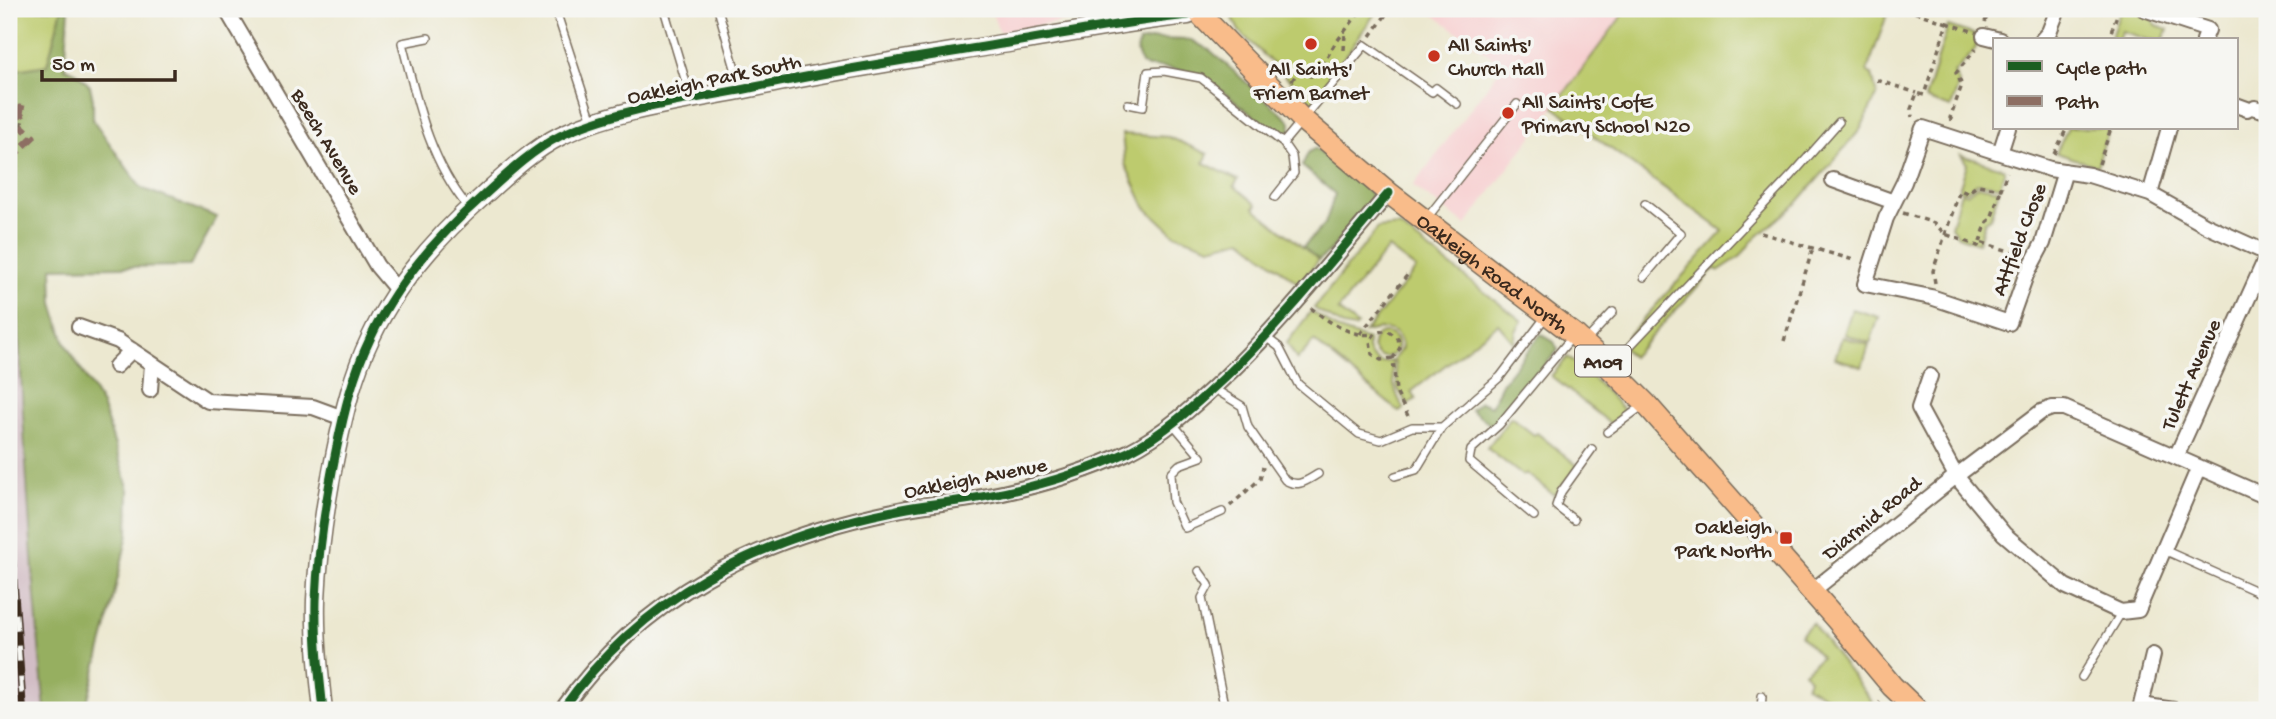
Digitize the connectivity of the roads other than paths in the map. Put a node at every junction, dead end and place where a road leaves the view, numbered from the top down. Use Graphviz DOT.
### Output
graph roads {
  1 [pos="226,9"];
  2 [pos="554,9"];
  3 [pos="664,9"];
  4 [pos="718,9"];
  5 [pos="1085,9"];
  6 [pos="1196,9"];
  7 [pos="2058,9"];
  8 [pos="2144,9"];
  9 [pos="1090,30"];
  10 [pos="1984,36"];
  11 [pos="428,38"];
  12 [pos="1993,38"];
  13 [pos="2044,38"];
  14 [pos="2205,38"];
  15 [pos="741,89"];
  16 [pos="691,100"];
  17 [pos="1128,104"];
  18 [pos="1457,104"];
  19 [pos="1517,104"];
  20 [pos="1303,120"];
  21 [pos="1839,122"];
  22 [pos="592,123"];
  23 [pos="2008,130"];
  24 [pos="2168,130"];
  25 [pos="1283,143"];
  26 [pos="2007,155"];
  27 [pos="2065,172"];
  28 [pos="1833,180"];
  29 [pos="1389,193"];
  30 [pos="2150,194"];
  31 [pos="1275,197"];
  32 [pos="1645,204"];
  33 [pos="1892,206"];
  34 [pos="469,208"];
  35 [pos="1425,220"];
  36 [pos="2267,255"];
  37 [pos="1644,277"];
  38 [pos="398,291"];
  39 [pos="1614,312"];
  40 [pos="1548,313"];
  41 [pos="79,327"];
  42 [pos="1267,338"];
  43 [pos="1579,339"];
  44 [pos="132,350"];
  45 [pos="152,364"];
  46 [pos="1607,365"];
  47 [pos="116,366"];
  48 [pos="1930,376"];
  49 [pos="1213,388"];
  50 [pos="150,390"];
  51 [pos="1646,404"];
  52 [pos="343,418"];
  53 [pos="1173,424"];
  54 [pos="1442,426"];
  55 [pos="1607,432"];
  56 [pos="1592,449"];
  57 [pos="2176,457"];
  58 [pos="2199,467"];
  59 [pos="1318,474"];
  60 [pos="1395,475"];
  61 [pos="1956,476"];
  62 [pos="2267,497"];
  63 [pos="1223,513"];
  64 [pos="1534,516"];
  65 [pos="1574,520"];
  66 [pos="2164,549"];
  67 [pos="1199,571"];
  68 [pos="1811,592"];
  69 [pos="2267,596"];
  70 [pos="2121,612"];
  71 [pos="2153,655"];
  72 [pos="2082,677"];
  73 [pos="1762,696"];
  74 [pos="323,710"];
  75 [pos="562,710"];
  76 [pos="1225,710"];
  77 [pos="1761,710"];
  78 [pos="1917,710"];
  79 [pos="2174,710"];
  1 -- 38 [label="street, Beech Avenue"];
  2 -- 22 [label="lane"];
  3 -- 16 [label="lane"];
  4 -- 15 [label="lane"];
  5 -- 9 [label="lane"];
  6 -- 9 [label="street, Oakleigh Park South"];
  6 -- 20 [label="main road, Oakleigh Road North / A109"];
  7 -- 13 [label="street"];
  8 -- 14 [label="street"];
  9 -- 15 [label="street, Oakleigh Park South"];
  10 -- 12 [label="street"];
  11 -- 34 [label="lane"];
  15 -- 16 [label="street, Oakleigh Park South"];
  16 -- 22 [label="street, Oakleigh Park South"];
  17 -- 25 [label="lane"];
  18 -- 20 [label="lane"];
  19 -- 35 [label="lane"];
  20 -- 25 [label="lane"];
  20 -- 29 [label="main road, Oakleigh Road North / A109"];
  21 -- 46 [label="lane"];
  22 -- 34 [label="street, Oakleigh Park South"];
  23 -- 26 [label="street"];
  24 -- 30 [label="street"];
  25 -- 31 [label="lane"];
  26 -- 27 [label="street"];
  26 -- 33 [label="street"];
  27 -- 30 [label="street"];
  27 -- 33 [label="street, Attfield Close"];
  28 -- 33 [label="street"];
  29 -- 35 [label="main road, Oakleigh Road North / A109"];
  29 -- 42 [label="street, Oakleigh Avenue"];
  30 -- 36 [label="street"];
  32 -- 37 [label="lane"];
  34 -- 38 [label="street, Oakleigh Park South"];
  35 -- 40 [label="main road, Oakleigh Road North / A109"];
  36 -- 57 [label="street, Tulett Avenue"];
  38 -- 52 [label="street, Oakleigh Park South"];
  39 -- 43 [label="lane"];
  40 -- 43 [label="main road, Oakleigh Road North / A109"];
  40 -- 54 [label="lane"];
  41 -- 44 [label="street"];
  42 -- 49 [label="street, Oakleigh Avenue"];
  42 -- 54 [label="lane"];
  43 -- 46 [label="main road, Oakleigh Road North / A109"];
  43 -- 64 [label="lane"];
  44 -- 45 [label="street"];
  44 -- 47 [label="street"];
  45 -- 50 [label="street"];
  45 -- 52 [label="street"];
  46 -- 51 [label="main road, Oakleigh Road North / A109"];
  48 -- 61 [label="street"];
  49 -- 53 [label="street, Oakleigh Avenue"];
  49 -- 59 [label="lane"];
  51 -- 55 [label="lane"];
  51 -- 68 [label="main road, Oakleigh Road North / A109"];
  52 -- 74 [label="street, Oakleigh Park South"];
  53 -- 63 [label="lane"];
  53 -- 75 [label="street, Oakleigh Avenue"];
  54 -- 60 [label="lane"];
  56 -- 65 [label="lane"];
  57 -- 58 [label="street, Tulett Avenue"];
  57 -- 61 [label="street, Diarmid Road"];
  58 -- 62 [label="street, Tulett Avenue"];
  58 -- 66 [label="street"];
  61 -- 68 [label="street, Diarmid Road"];
  61 -- 70 [label="street"];
  66 -- 69 [label="lane"];
  66 -- 70 [label="street"];
  67 -- 76 [label="lane"];
  68 -- 78 [label="main road, Oakleigh Road North / A109"];
  70 -- 72 [label="lane"];
  71 -- 79 [label="street"];
  73 -- 77 [label="lane"];
}
